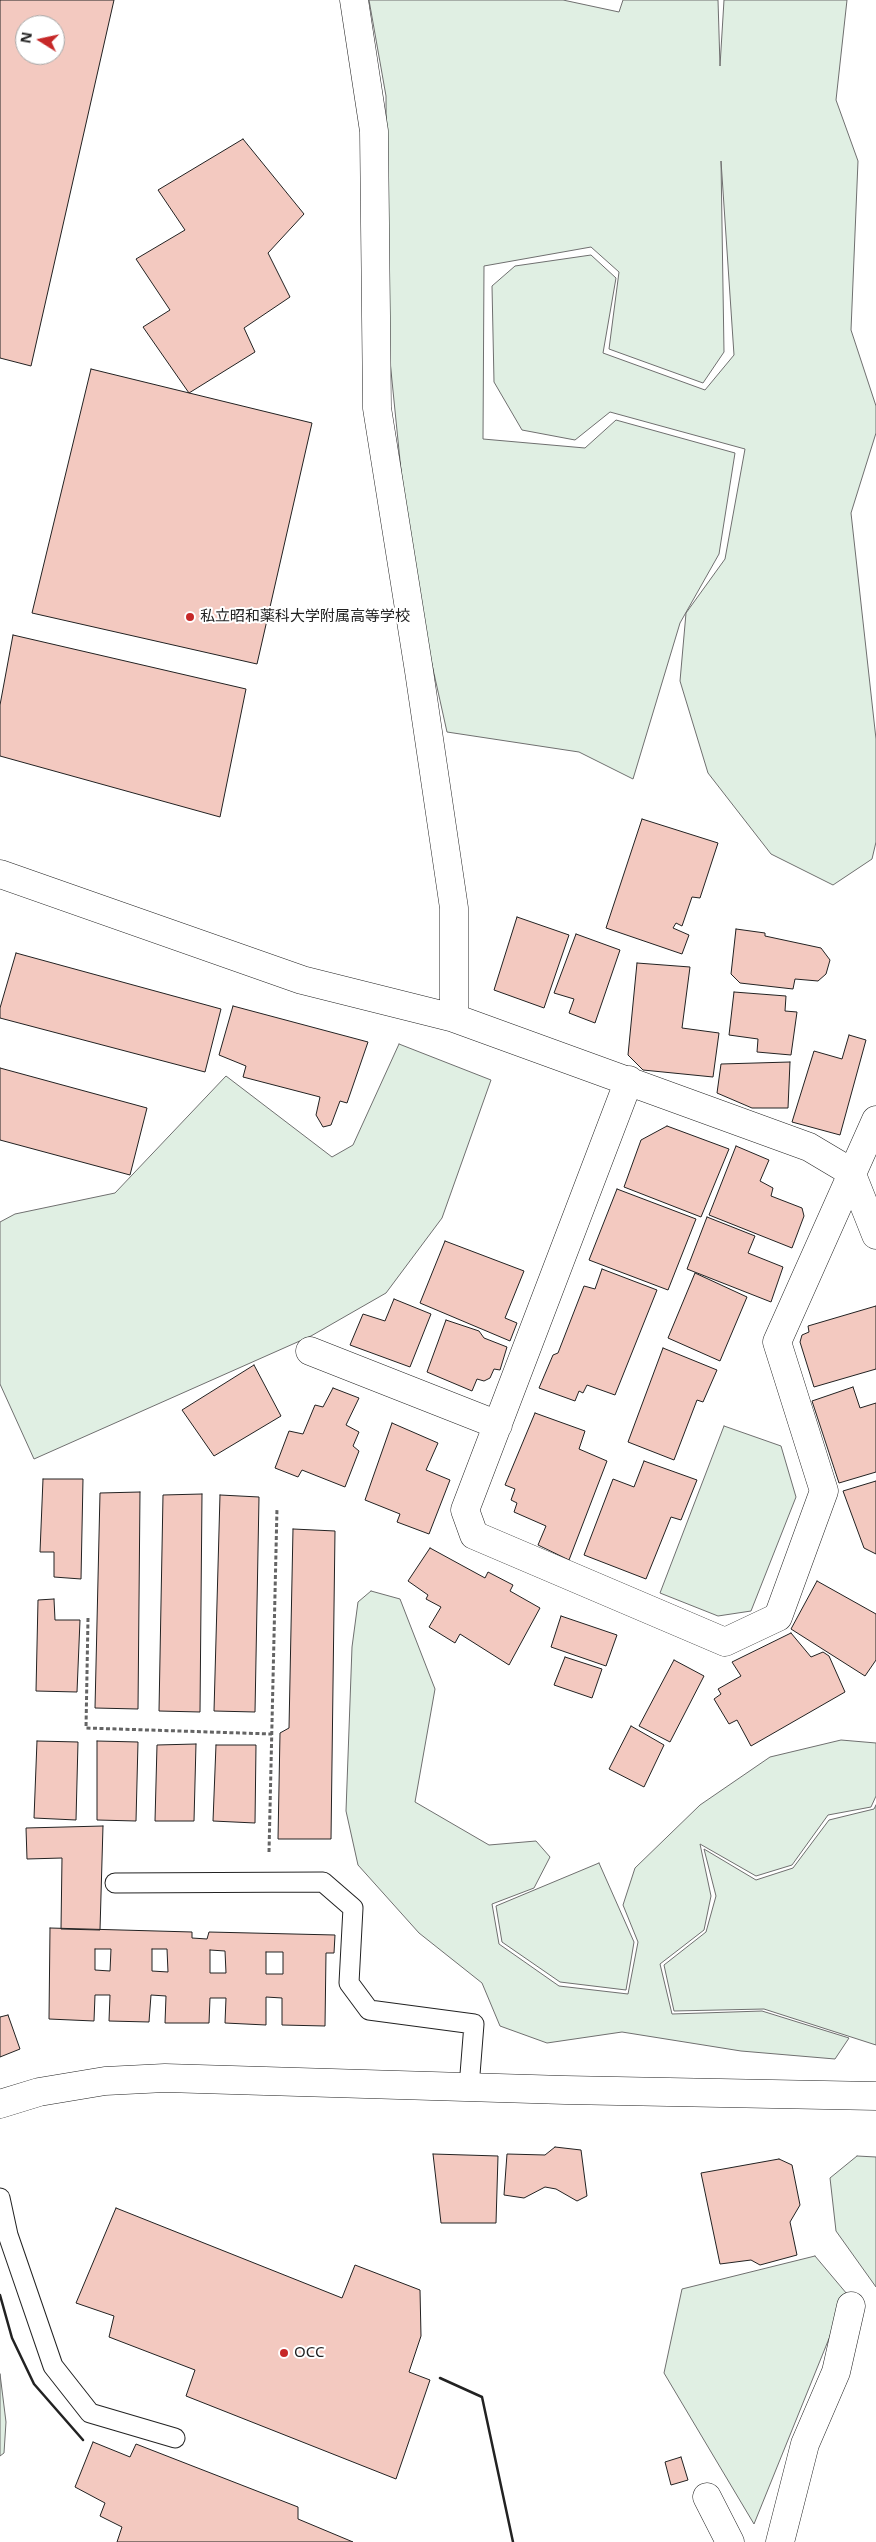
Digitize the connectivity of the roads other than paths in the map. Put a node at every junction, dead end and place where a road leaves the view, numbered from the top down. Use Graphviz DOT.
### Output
graph roads {
  1 [pos="354,0"];
  2 [pos="0,874"];
  3 [pos="454,1018"];
  4 [pos="629,1080"];
  5 [pos="876,1120"];
  6 [pos="851,1172"];
  7 [pos="876,1235"];
  8 [pos="310,1351"];
  9 [pos="498,1424"];
  10 [pos="115,1883"];
  11 [pos="469,2087"];
  12 [pos="876,2096"];
  13 [pos="0,2104"];
  14 [pos="0,2198"];
  15 [pos="851,2306"];
  16 [pos="175,2438"];
  17 [pos="707,2498"];
  18 [pos="730,2542"];
  19 [pos="780,2542"];
  1 -- 3 [label="street"];
  2 -- 3 [label="street"];
  3 -- 4 [label="street"];
  4 -- 6 [label="street"];
  4 -- 9 [label="street"];
  5 -- 6 [label="street"];
  6 -- 7 [label="street"];
  6 -- 9 [label="street"];
  8 -- 9 [label="street"];
  10 -- 11 [label="lane"];
  11 -- 12 [label="street"];
  11 -- 13 [label="street"];
  14 -- 16 [label="lane"];
  15 -- 19 [label="street"];
  17 -- 18 [label="street"];
}
